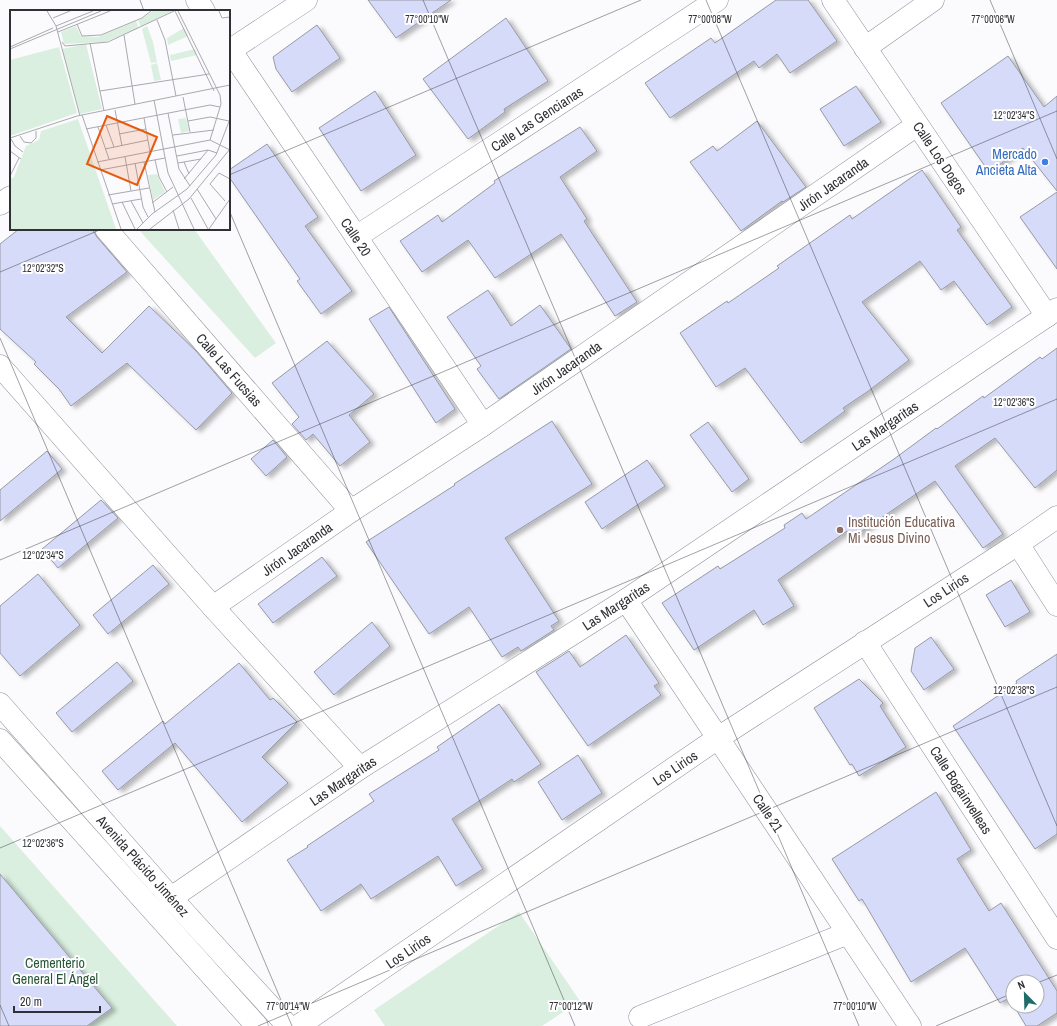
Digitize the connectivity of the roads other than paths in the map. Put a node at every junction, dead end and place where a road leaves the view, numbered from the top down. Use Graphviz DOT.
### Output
graph roads {
  1 [pos="197,0"];
  2 [pos="306,0"];
  3 [pos="718,0"];
  4 [pos="833,0"];
  5 [pos="934,0"];
  6 [pos="203,10"];
  7 [pos="865,48"];
  8 [pos="230,50"];
  9 [pos="918,125"];
  10 [pos="10,198"];
  11 [pos="0,204"];
  12 [pos="107,230"];
  13 [pos="356,237"];
  14 [pos="1052,313"];
  15 [pos="0,366"];
  16 [pos="483,425"];
  17 [pos="351,511"];
  18 [pos="1057,518"];
  19 [pos="1018,544"];
  20 [pos="626,600"];
  21 [pos="1057,604"];
  22 [pos="212,607"];
  23 [pos="865,642"];
  24 [pos="0,704"];
  25 [pos="718,738"];
  26 [pos="0,740"];
  27 [pos="360,768"];
  28 [pos="171,898"];
  29 [pos="848,933"];
  30 [pos="1057,938"];
  31 [pos="640,1017"];
  32 [pos="257,1026"];
  33 [pos="288,1026"];
  34 [pos="298,1026"];
  35 [pos="910,1026"];
  1 -- 6 [label="street"];
  2 -- 8 [label="street"];
  3 -- 13 [label="street, Calle Las Gencianas"];
  4 -- 7 [label="street, Calle Los Dogos"];
  5 -- 7 [label="street"];
  7 -- 9 [label="street, Calle Los Dogos"];
  8 -- 13 [label="street, Calle 20"];
  9 -- 14 [label="street, Calle Los Dogos"];
  9 -- 16 [label="street, Jirón Jacaranda"];
  10 -- 11 [label="street"];
  12 -- 17 [label="street, Calle Las Fucsias"];
  13 -- 16 [label="street, Calle 20"];
  14 -- 20 [label="street, Las Margaritas"];
  15 -- 22 [label="street"];
  16 -- 17 [label="street, Jirón Jacaranda"];
  17 -- 22 [label="street, Jirón Jacaranda"];
  18 -- 19 [label="street, Los Lirios"];
  19 -- 21 [label="street"];
  19 -- 23 [label="street, Los Lirios"];
  20 -- 25 [label="street, Calle 21"];
  20 -- 27 [label="street, Las Margaritas"];
  22 -- 27 [label="street"];
  23 -- 25 [label="street, Los Lirios"];
  23 -- 30 [label="street, Calle Bogainvelleas"];
  24 -- 28 [label="street, Avenida Plácido Jiménez"];
  25 -- 29 [label="street, Calle 21"];
  25 -- 34 [label="street, Los Lirios"];
  26 -- 32 [label="street, Avenida Plácido Jiménez"];
  27 -- 28 [label="street, Las Margaritas"];
  28 -- 33 [label="street, Avenida Plácido Jiménez"];
  29 -- 31 [label="street"];
  29 -- 35 [label="street, Calle 21"];
}
